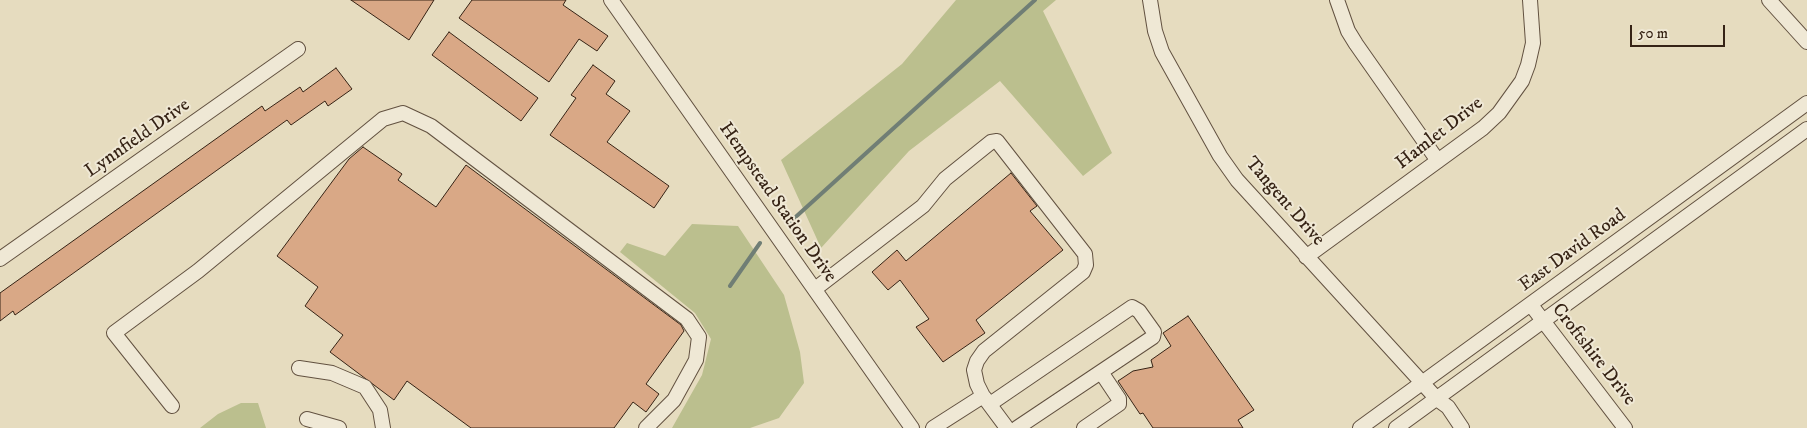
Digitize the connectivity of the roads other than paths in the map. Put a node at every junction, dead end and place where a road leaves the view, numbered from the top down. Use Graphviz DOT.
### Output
graph roads {
  1 [pos="611,0"];
  2 [pos="1150,0"];
  3 [pos="1337,0"];
  4 [pos="1530,0"];
  5 [pos="1769,0"];
  6 [pos="1807,42"];
  7 [pos="298,49"];
  8 [pos="1807,103"];
  9 [pos="1807,129"];
  10 [pos="1438,161"];
  11 [pos="1306,257"];
  12 [pos="0,259"];
  13 [pos="815,289"];
  14 [pos="1531,305"];
  15 [pos="1544,322"];
  16 [pos="299,368"];
  17 [pos="1101,372"];
  18 [pos="1423,384"];
  19 [pos="1437,399"];
  20 [pos="986,400"];
  21 [pos="172,406"];
  22 [pos="307,419"];
  23 [pos="338,428"];
  24 [pos="383,428"];
  25 [pos="646,428"];
  26 [pos="912,428"];
  27 [pos="933,428"];
  28 [pos="1008,428"];
  29 [pos="1017,428"];
  30 [pos="1084,428"];
  31 [pos="1360,428"];
  32 [pos="1396,428"];
  33 [pos="1462,428"];
  34 [pos="1625,428"];
  1 -- 13 [label="street, Hempstead Station Drive"];
  2 -- 11 [label="street, Tangent Drive"];
  3 -- 10 [label="street"];
  4 -- 10 [label="street, Hamlet Drive"];
  5 -- 6 [label="street"];
  7 -- 12 [label="street, Lynnfield Drive"];
  8 -- 14 [label="street, East David Road"];
  9 -- 15 [label="street"];
  10 -- 11 [label="street, Hamlet Drive"];
  11 -- 18 [label="street, Tangent Drive"];
  13 -- 20 [label="street"];
  13 -- 26 [label="street, Hempstead Station Drive"];
  14 -- 15 [label="street, Croftshire Drive"];
  14 -- 18 [label="street, East David Road"];
  15 -- 19 [label="street"];
  15 -- 34 [label="street, Croftshire Drive"];
  16 -- 24 [label="street"];
  17 -- 20 [label="street"];
  17 -- 29 [label="street"];
  17 -- 30 [label="street"];
  18 -- 19 [label="street, Tangent Drive"];
  18 -- 31 [label="street, East David Road"];
  19 -- 32 [label="street"];
  19 -- 33 [label="street, Tangent Drive"];
  20 -- 27 [label="street"];
  20 -- 28 [label="street"];
  21 -- 25 [label="street"];
  22 -- 23 [label="street"];
}
